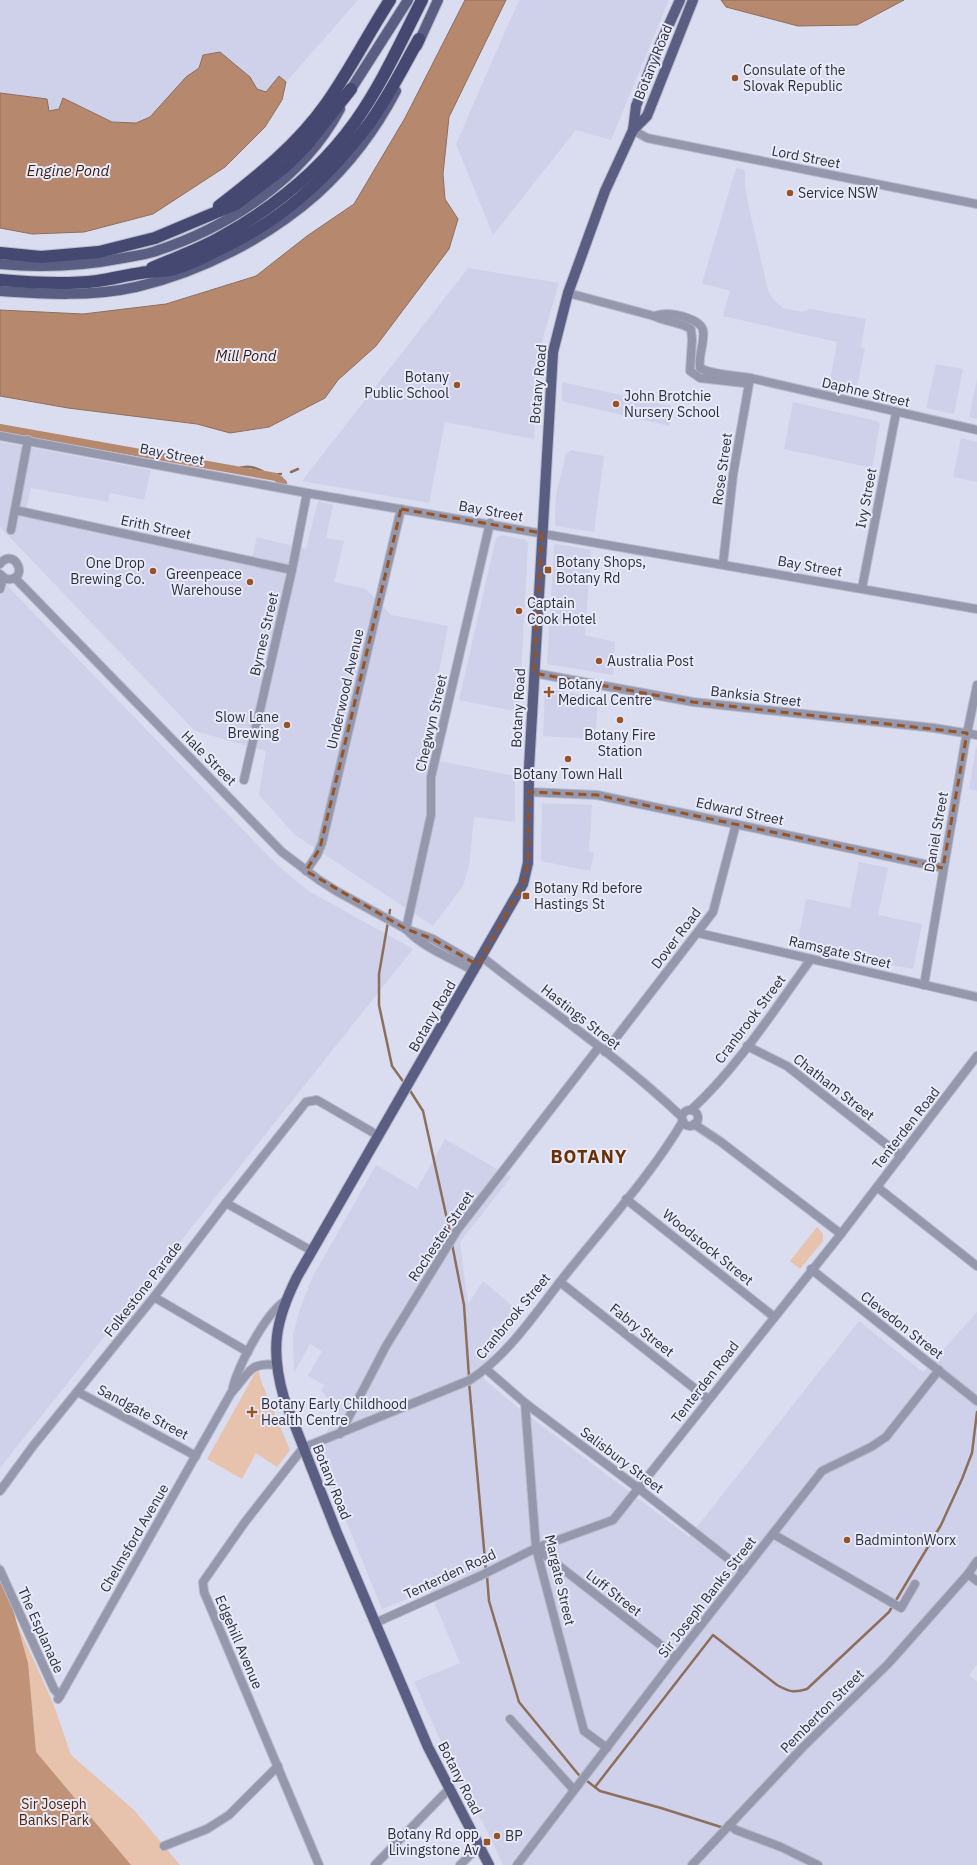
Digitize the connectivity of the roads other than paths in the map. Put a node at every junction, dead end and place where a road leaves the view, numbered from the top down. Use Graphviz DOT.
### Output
graph roads {
  1 [pos="390,0"];
  2 [pos="408,0"];
  3 [pos="422,0"];
  4 [pos="438,0"];
  5 [pos="680,0"];
  6 [pos="692,0"];
  7 [pos="419,39"];
  8 [pos="351,89"];
  9 [pos="633,130"];
  10 [pos="977,204"];
  11 [pos="206,216"];
  12 [pos="0,253"];
  13 [pos="0,264"];
  14 [pos="141,273"];
  15 [pos="0,280"];
  16 [pos="0,291"];
  17 [pos="568,293"];
  18 [pos="654,316"];
  19 [pos="750,378"];
  20 [pos="896,413"];
  21 [pos="977,430"];
  22 [pos="0,436"];
  23 [pos="28,440"];
  24 [pos="307,493"];
  25 [pos="401,509"];
  26 [pos="15,510"];
  27 [pos="490,523"];
  28 [pos="11,530"];
  29 [pos="542,533"];
  30 [pos="1,561"];
  31 [pos="723,564"];
  32 [pos="292,570"];
  33 [pos="1,576"];
  34 [pos="15,578"];
  35 [pos="0,588"];
  36 [pos="862,588"];
  37 [pos="977,609"];
  38 [pos="534,673"];
  39 [pos="977,685"];
  40 [pos="967,733"];
  41 [pos="977,735"];
  42 [pos="244,780"];
  43 [pos="529,792"];
  44 [pos="736,824"];
  45 [pos="943,868"];
  46 [pos="306,870"];
  47 [pos="406,929"];
  48 [pos="698,933"];
  49 [pos="811,959"];
  50 [pos="478,964"];
  51 [pos="924,985"];
  52 [pos="977,997"];
  53 [pos="747,1046"];
  54 [pos="602,1049"];
  55 [pos="977,1056"];
  56 [pos="690,1118"];
  57 [pos="379,1136"];
  58 [pos="901,1156"];
  59 [pos="877,1187"];
  60 [pos="626,1199"];
  61 [pos="226,1203"];
  62 [pos="841,1234"];
  63 [pos="312,1251"];
  64 [pos="977,1266"];
  65 [pos="812,1270"];
  66 [pos="560,1282"];
  67 [pos="154,1297"];
  68 [pos="285,1301"];
  69 [pos="773,1316"];
  70 [pos="248,1352"];
  71 [pos="276,1365"];
  72 [pos="486,1369"];
  73 [pos="939,1370"];
  74 [pos="78,1392"];
  75 [pos="231,1393"];
  76 [pos="708,1399"];
  77 [pos="977,1401"];
  78 [pos="525,1403"];
  79 [pos="340,1434"];
  80 [pos="303,1448"];
  81 [pos="196,1456"];
  82 [pos="638,1488"];
  83 [pos="0,1491"];
  84 [pos="773,1534"];
  85 [pos="536,1548"];
  86 [pos="977,1561"];
  87 [pos="0,1570"];
  88 [pos="744,1571"];
  89 [pos="968,1574"];
  90 [pos="977,1582"];
  91 [pos="915,1584"];
  92 [pos="375,1623"];
  93 [pos="676,1657"];
  94 [pos="59,1697"];
  95 [pos="510,1719"];
  96 [pos="607,1748"];
  97 [pos="278,1766"];
  98 [pos="449,1789"];
  99 [pos="574,1790"];
  100 [pos="729,1825"];
  101 [pos="164,1846"];
  102 [pos="479,1846"];
  103 [pos="319,1865"];
  104 [pos="376,1865"];
  105 [pos="460,1865"];
  106 [pos="489,1865"];
  107 [pos="517,1865"];
  108 [pos="692,1865"];
  109 [pos="818,1865"];
  1 -- 11 [label="highway"];
  2 -- 8 [label="main road"];
  3 -- 14 [label="highway"];
  4 -- 7 [label="main road"];
  5 -- 9 [label="main road, Botany Road"];
  6 -- 9 [label="main road, Botany Road"];
  7 -- 14 [label="highway"];
  7 -- 16 [label="main road"];
  8 -- 11 [label="highway"];
  8 -- 13 [label="main road"];
  9 -- 10 [label="street, Lord Street"];
  9 -- 17 [label="main road, Botany Road"];
  11 -- 12 [label="highway"];
  14 -- 15 [label="highway"];
  17 -- 18 [label="street, Daphne Street"];
  17 -- 29 [label="main road, Botany Road"];
  18 -- 19 [label="street, Daphne Street"];
  18 -- 19 [label="street, Daphne Street"];
  19 -- 20 [label="street, Daphne Street"];
  19 -- 31 [label="street, Rose Street"];
  20 -- 21 [label="street, Daphne Street"];
  20 -- 36 [label="street, Ivy Street"];
  22 -- 23 [label="street, Bay Street"];
  23 -- 24 [label="street, Bay Street"];
  23 -- 26 [label="street"];
  24 -- 25 [label="street, Bay Street"];
  24 -- 32 [label="street, Byrnes Street"];
  25 -- 27 [label="street, Bay Street"];
  25 -- 46 [label="street, Underwood Avenue"];
  26 -- 28 [label="street"];
  26 -- 32 [label="street, Erith Street"];
  27 -- 29 [label="street, Bay Street"];
  27 -- 47 [label="street, Chegwyn Street"];
  29 -- 31 [label="street, Bay Street"];
  29 -- 38 [label="main road, Botany Road"];
  30 -- 34 [label="street"];
  31 -- 36 [label="street, Bay Street"];
  32 -- 42 [label="street, Byrnes Street"];
  33 -- 34 [label="street"];
  33 -- 35 [label="street"];
  34 -- 46 [label="street, Hale Street"];
  36 -- 37 [label="street, Bay Street"];
  38 -- 40 [label="street, Banksia Street"];
  38 -- 43 [label="main road, Botany Road"];
  39 -- 40 [label="street, Daniel Street"];
  40 -- 41 [label="street, Banksia Street"];
  40 -- 45 [label="street, Daniel Street"];
  43 -- 44 [label="street, Edward Street"];
  43 -- 50 [label="main road, Botany Road"];
  44 -- 45 [label="street, Edward Street"];
  44 -- 48 [label="street, Dover Road"];
  45 -- 51 [label="street, Daniel Street"];
  46 -- 47 [label="street, Hale Street"];
  47 -- 50 [label="street, Hale Street"];
  48 -- 49 [label="street, Ramsgate Street"];
  48 -- 54 [label="street, Dover Road"];
  49 -- 51 [label="street, Ramsgate Street"];
  49 -- 53 [label="street, Cranbrook Street"];
  50 -- 54 [label="street, Hastings Street"];
  50 -- 57 [label="main road, Botany Road"];
  51 -- 52 [label="street, Ramsgate Street"];
  53 -- 56 [label="street, Cranbrook Street"];
  53 -- 58 [label="street, Chatham Street"];
  54 -- 56 [label="street, Hastings Street"];
  54 -- 79 [label="street, Rochester Street"];
  55 -- 58 [label="street, Tenterden Road"];
  56 -- 60 [label="street, Cranbrook Street"];
  56 -- 62 [label="street, Hastings Street"];
  57 -- 61 [label="street, Folkestone Parade"];
  57 -- 63 [label="main road, Botany Road"];
  58 -- 59 [label="street, Tenterden Road"];
  59 -- 62 [label="street, Tenterden Road"];
  59 -- 64 [label="street"];
  60 -- 66 [label="street, Cranbrook Street"];
  60 -- 69 [label="street, Woodstock Street"];
  61 -- 63 [label="street"];
  61 -- 67 [label="street, Folkestone Parade"];
  62 -- 65 [label="street, Tenterden Road"];
  63 -- 68 [label="main road, Botany Road"];
  65 -- 69 [label="street, Tenterden Road"];
  65 -- 73 [label="street, Clevedon Street"];
  66 -- 72 [label="street, Cranbrook Street"];
  66 -- 76 [label="street, Fabry Street"];
  67 -- 70 [label="street"];
  67 -- 74 [label="street, Folkestone Parade"];
  68 -- 70 [label="street, Chelmsford Avenue"];
  68 -- 71 [label="main road, Botany Road"];
  69 -- 76 [label="street, Tenterden Road"];
  70 -- 75 [label="street, Chelmsford Avenue"];
  71 -- 75 [label="street, Chelmsford Avenue"];
  71 -- 80 [label="main road, Botany Road"];
  72 -- 78 [label="street, Salisbury Street"];
  72 -- 79 [label="street, Cranbrook Street"];
  73 -- 77 [label="street, Clevedon Street"];
  73 -- 84 [label="street, Sir Joseph Banks Street"];
  74 -- 81 [label="street, Sandgate Street"];
  74 -- 83 [label="street, Folkestone Parade"];
  75 -- 81 [label="street, Chelmsford Avenue"];
  76 -- 82 [label="street, Tenterden Road"];
  78 -- 82 [label="street, Salisbury Street"];
  78 -- 85 [label="street, Margate Street"];
  79 -- 80 [label="street, Cranbrook Street"];
  80 -- 92 [label="main road, Botany Road"];
  80 -- 97 [label="street, Edgehill Avenue"];
  81 -- 94 [label="street, Chelmsford Avenue"];
  82 -- 85 [label="street, Tenterden Road"];
  82 -- 88 [label="street, Salisbury Street"];
  84 -- 88 [label="street, Sir Joseph Banks Street"];
  84 -- 91 [label="street"];
  85 -- 92 [label="street, Tenterden Road"];
  85 -- 93 [label="street, Luff Street"];
  85 -- 96 [label="street, Margate Street"];
  86 -- 89 [label="street"];
  87 -- 94 [label="street, The Esplanade"];
  88 -- 93 [label="street, Sir Joseph Banks Street"];
  89 -- 90 [label="street"];
  89 -- 100 [label="street, Pemberton Street"];
  92 -- 98 [label="main road, Botany Road"];
  93 -- 96 [label="street, Sir Joseph Banks Street"];
  95 -- 99 [label="street"];
  96 -- 99 [label="street, Sir Joseph Banks Street"];
  97 -- 101 [label="street"];
  97 -- 103 [label="street, Edgehill Avenue"];
  98 -- 102 [label="main road, Botany Road"];
  98 -- 104 [label="street"];
  99 -- 107 [label="street, Sir Joseph Banks Street"];
  100 -- 108 [label="street, Pemberton Street"];
  100 -- 109 [label="street"];
  102 -- 105 [label="street"];
  102 -- 106 [label="main road, Botany Road"];
}
